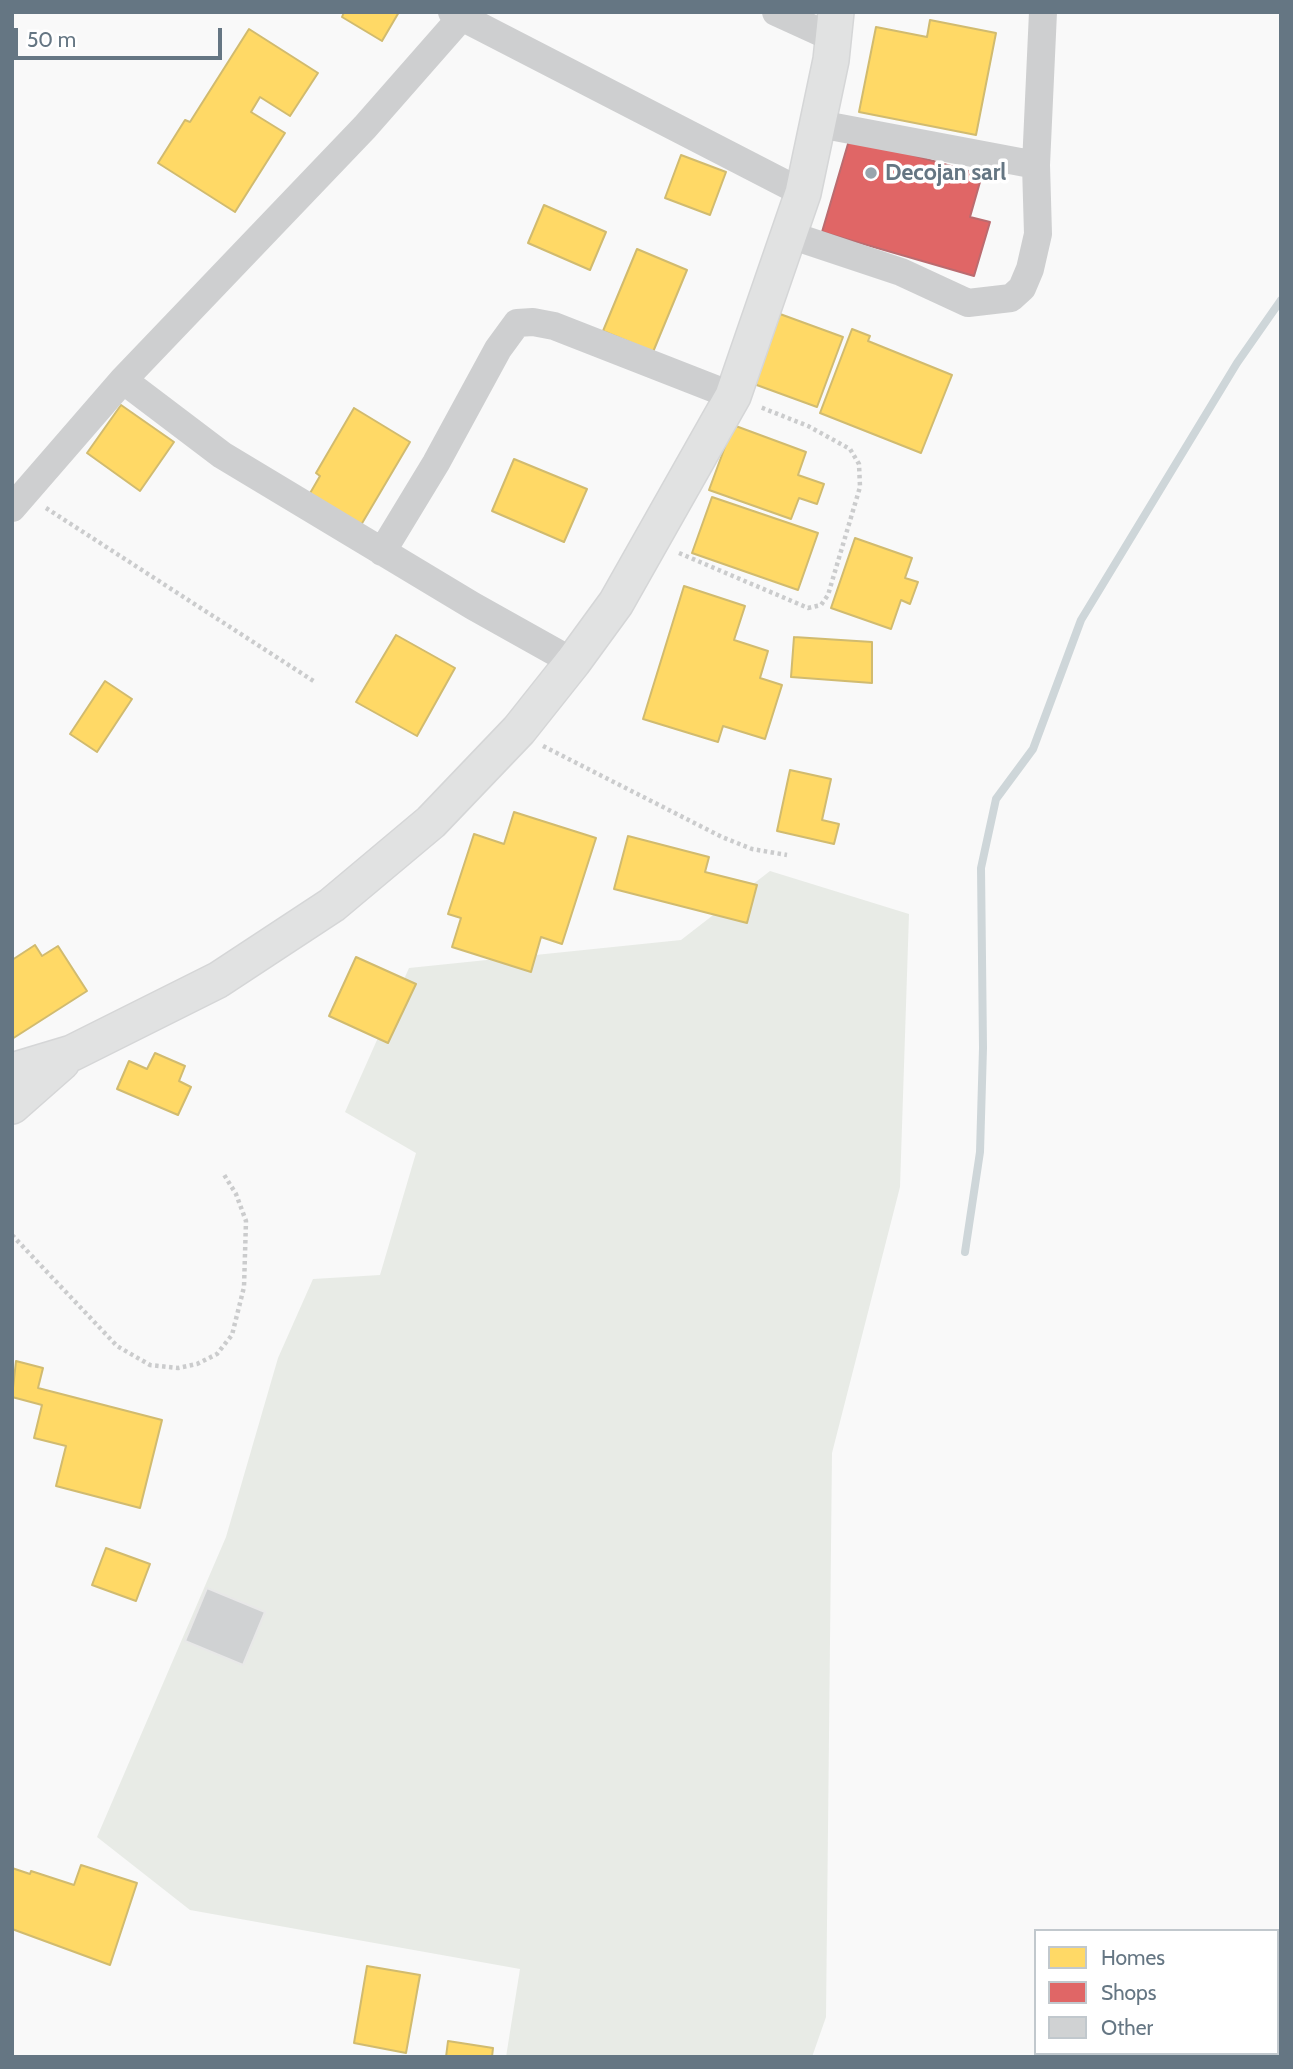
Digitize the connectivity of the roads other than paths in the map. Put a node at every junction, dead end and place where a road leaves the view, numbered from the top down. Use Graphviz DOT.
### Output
graph roads {
  1 [pos="776,12"];
  2 [pos="1043,12"];
  3 [pos="460,14"];
  4 [pos="834,25"];
  5 [pos="819,124"];
  6 [pos="1036,165"];
  7 [pos="803,193"];
  8 [pos="790,235"];
  9 [pos="123,380"];
  10 [pos="733,396"];
  11 [pos="19,501"];
  12 [pos="382,552"];
  13 [pos="573,662"];
  14 [pos="72,1053"];
  15 [pos="12,1071"];
  16 [pos="12,1106"];
  1 -- 4 [label="street"];
  2 -- 6 [label="street"];
  3 -- 7 [label="street"];
  3 -- 9 [label="street"];
  4 -- 5 [label="main road"];
  5 -- 6 [label="street"];
  5 -- 7 [label="main road"];
  6 -- 8 [label="street"];
  7 -- 8 [label="main road"];
  8 -- 10 [label="main road"];
  9 -- 11 [label="street"];
  9 -- 12 [label="street"];
  10 -- 12 [label="street"];
  10 -- 13 [label="main road"];
  12 -- 13 [label="street"];
  13 -- 14 [label="main road"];
  14 -- 15 [label="main road"];
  14 -- 16 [label="main road"];
}
